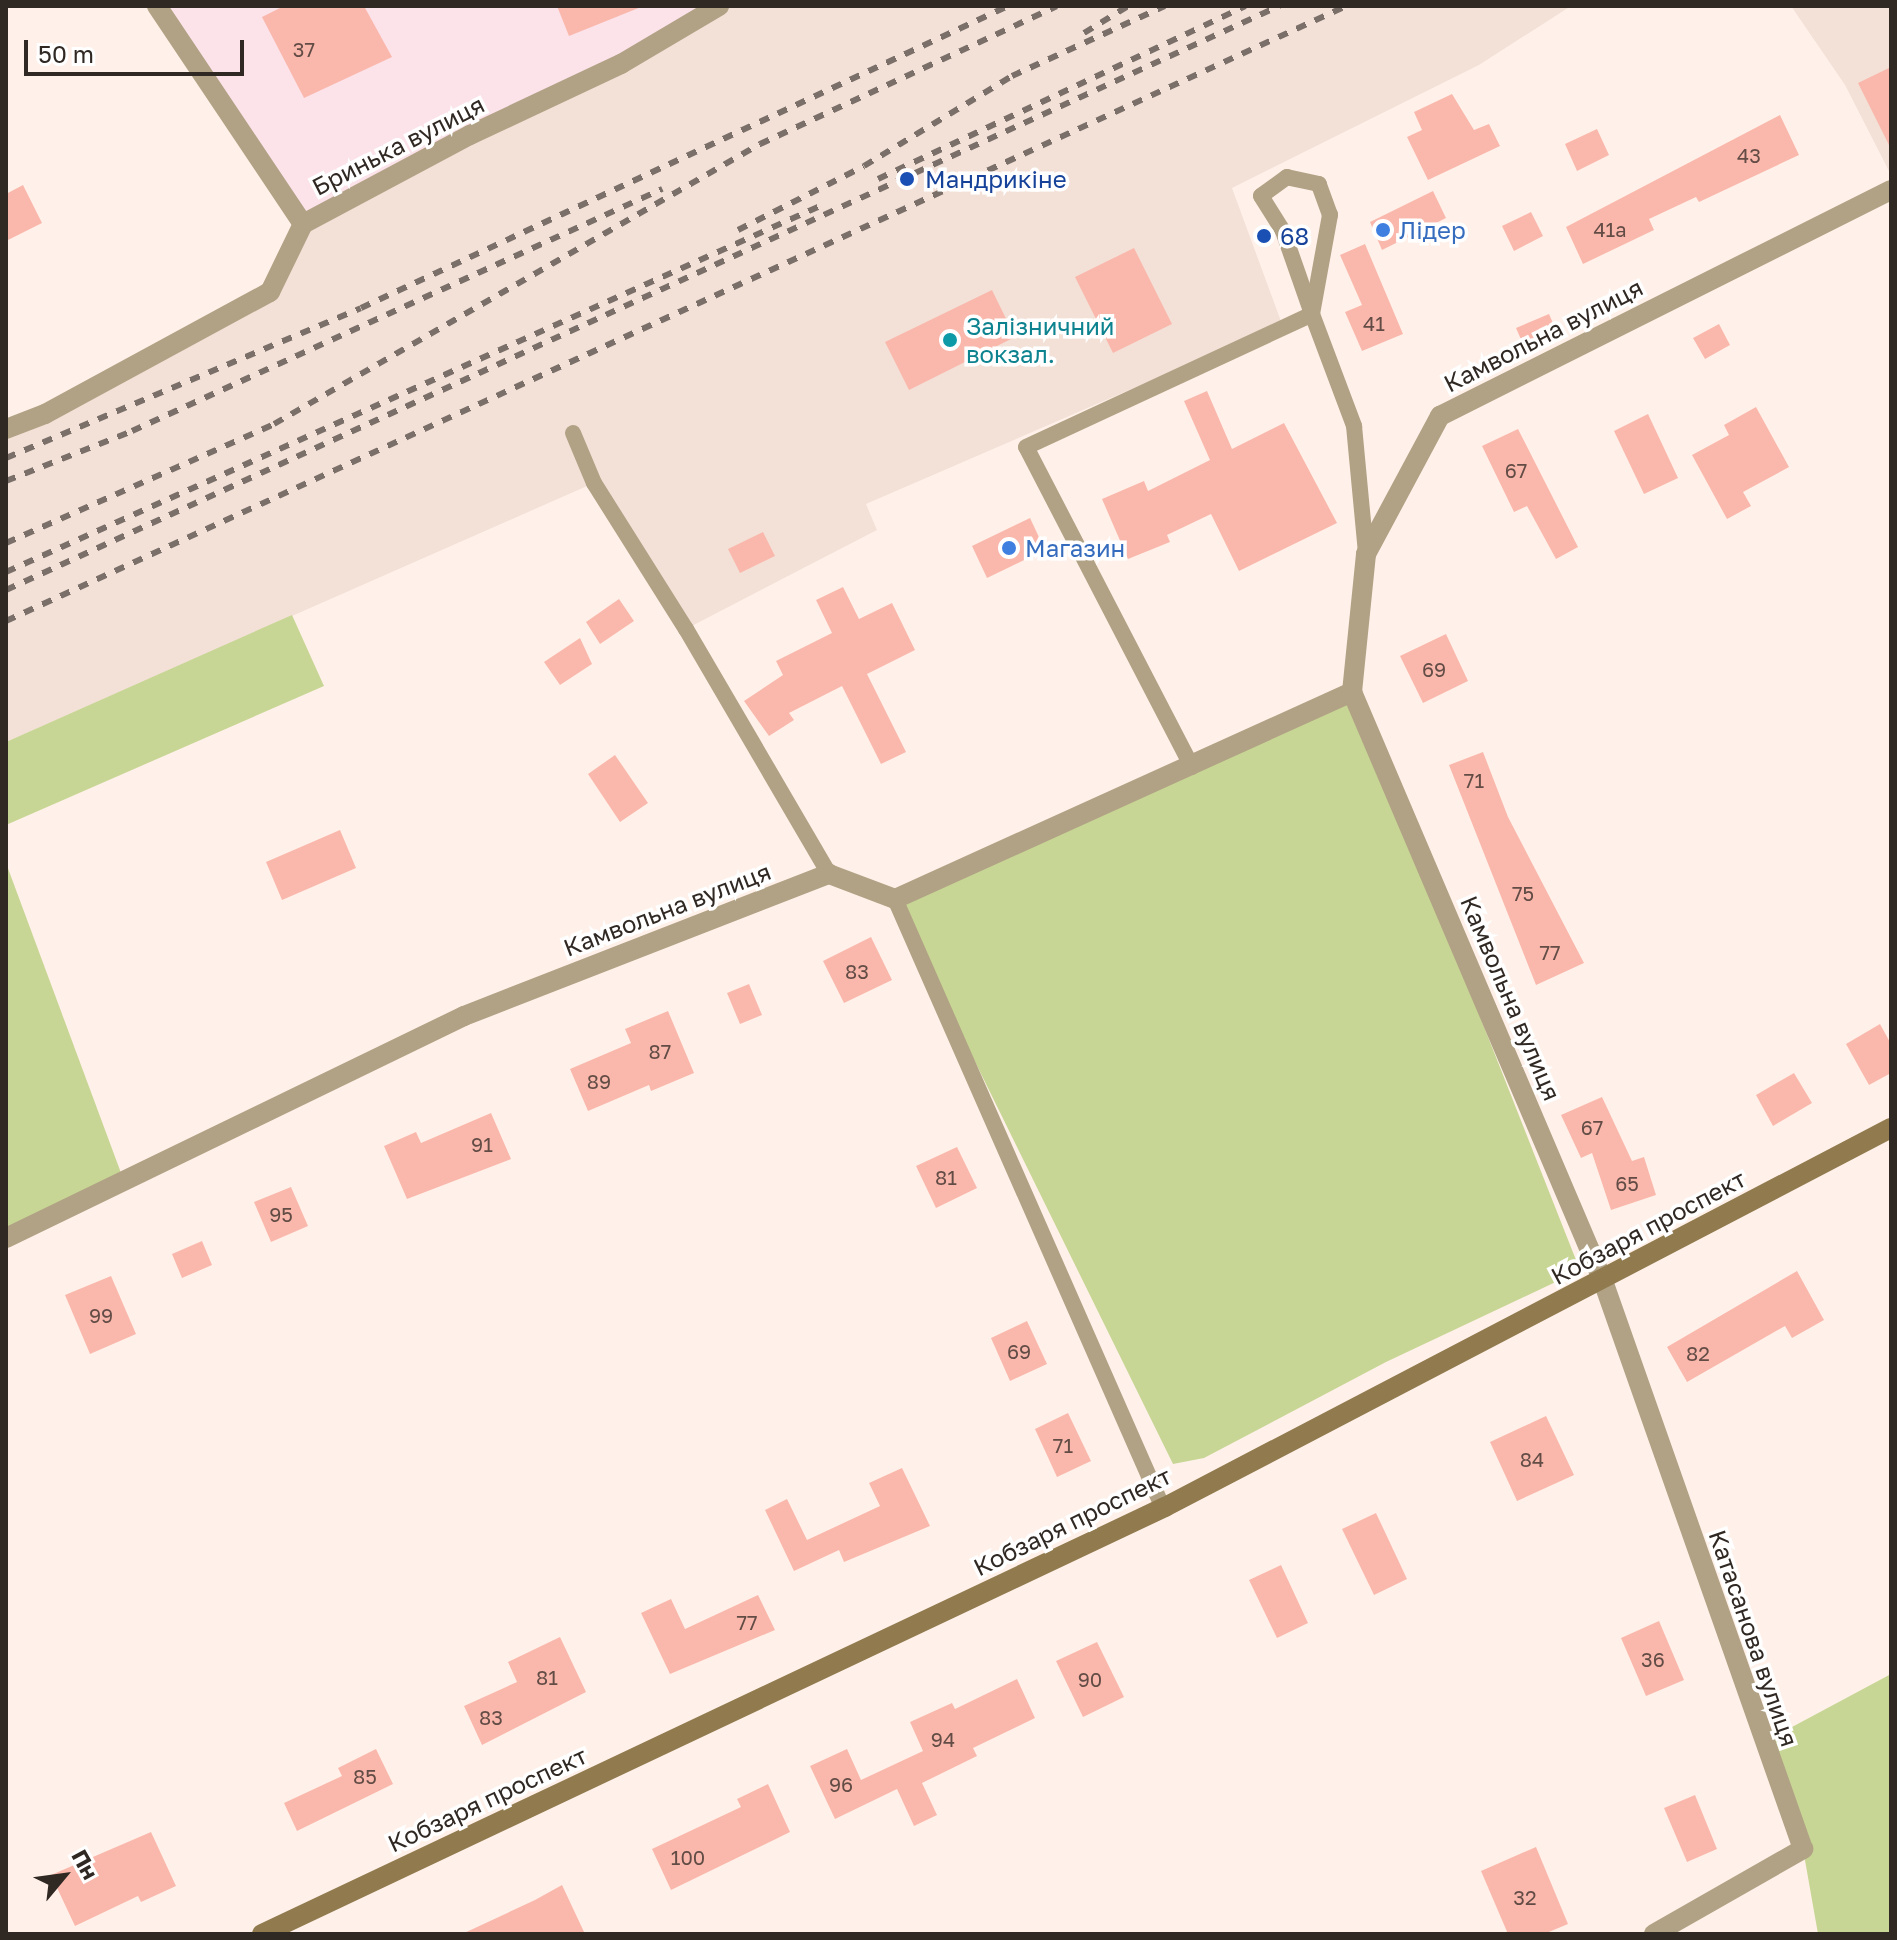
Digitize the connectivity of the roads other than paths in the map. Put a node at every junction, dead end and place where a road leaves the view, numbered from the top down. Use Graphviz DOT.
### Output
graph roads {
  1 [pos="157,6"];
  2 [pos="719,6"];
  3 [pos="1891,190"];
  4 [pos="303,224"];
  5 [pos="1312,314"];
  6 [pos="6,429"];
  7 [pos="573,433"];
  8 [pos="1366,554"];
  9 [pos="1352,692"];
  10 [pos="1192,767"];
  11 [pos="829,874"];
  12 [pos="895,899"];
  13 [pos="1891,1128"];
  14 [pos="6,1238"];
  15 [pos="1603,1281"];
  16 [pos="1163,1508"];
  17 [pos="262,1934"];
  18 [pos="1654,1934"];
  1 -- 4 [label="street"];
  2 -- 4 [label="street, Бринька вулиця"];
  3 -- 8 [label="street, Камвольна вулиця"];
  4 -- 6 [label="street, Бринька вулиця"];
  5 -- 5 [label="lane"];
  5 -- 8 [label="lane"];
  5 -- 10 [label="lane"];
  7 -- 11 [label="lane"];
  8 -- 9 [label="street, Камвольна вулиця"];
  9 -- 10 [label="street"];
  9 -- 15 [label="street, Камвольна вулиця"];
  10 -- 12 [label="street"];
  11 -- 12 [label="street"];
  11 -- 14 [label="street, Камвольна вулиця"];
  12 -- 16 [label="lane"];
  13 -- 15 [label="main road, Кобзаря проспект"];
  15 -- 16 [label="main road, Кобзаря проспект"];
  15 -- 18 [label="street, Катасанова вулиця"];
  16 -- 17 [label="main road, Кобзаря проспект"];
}
